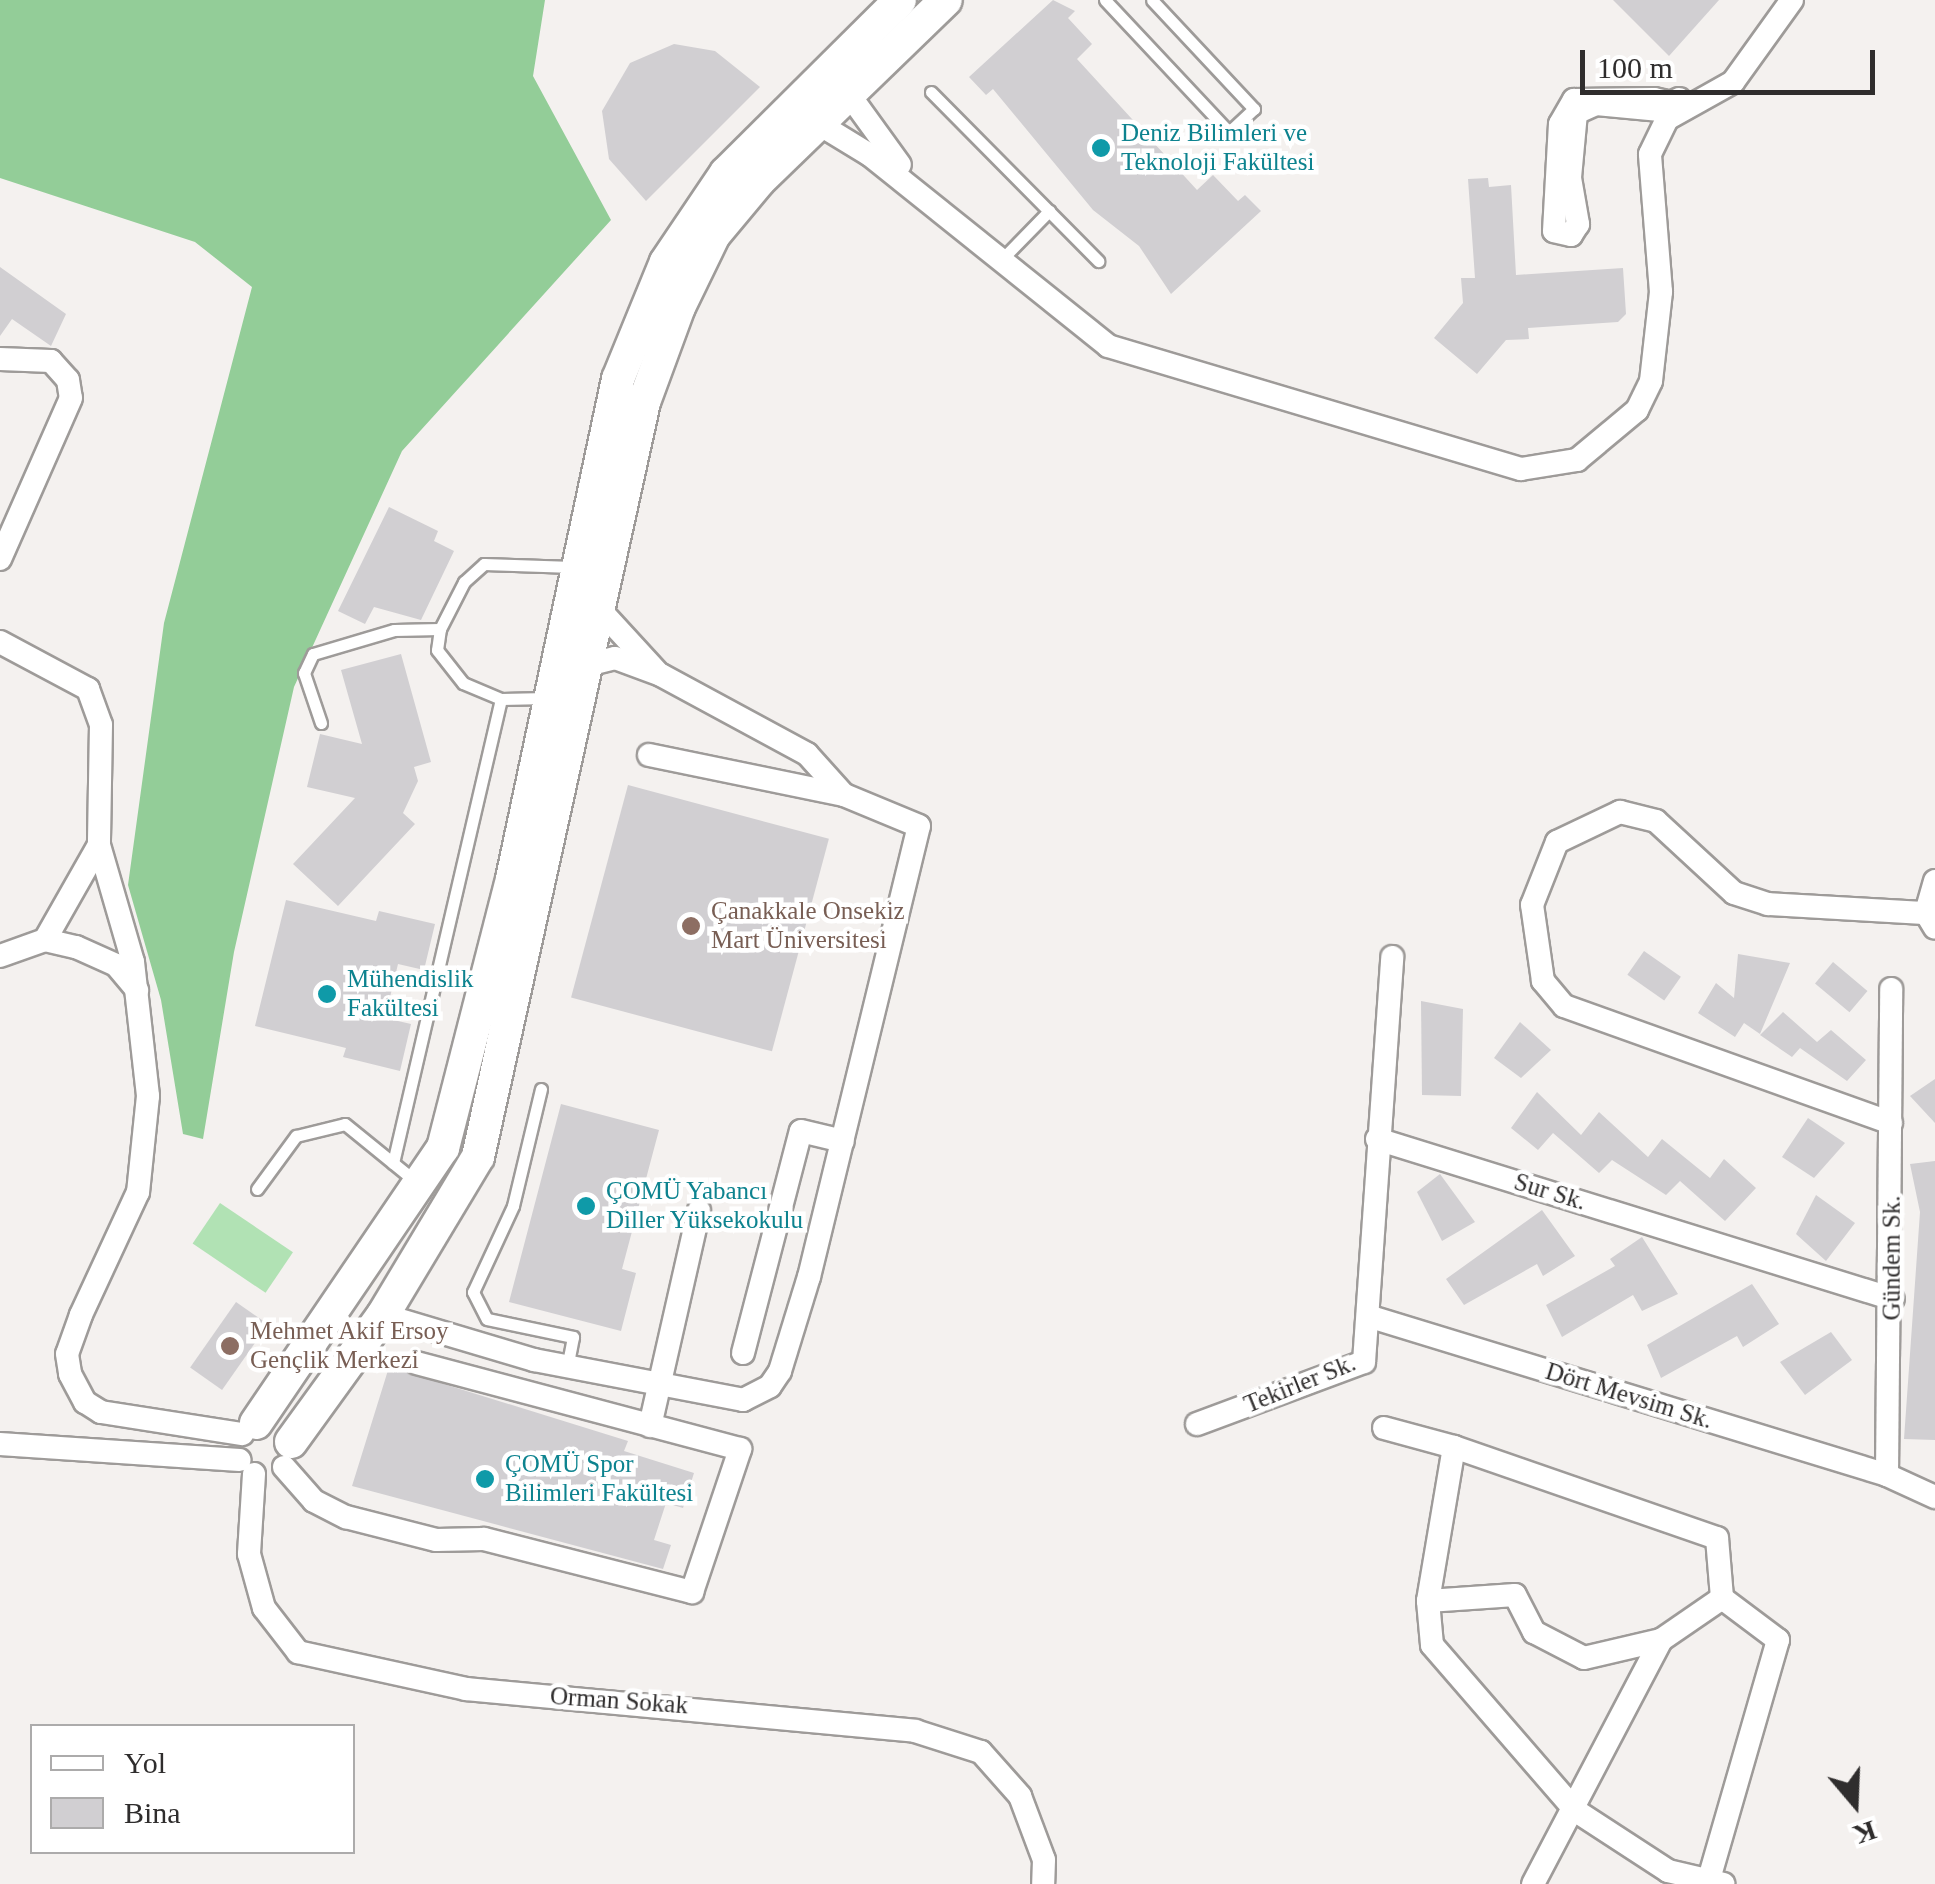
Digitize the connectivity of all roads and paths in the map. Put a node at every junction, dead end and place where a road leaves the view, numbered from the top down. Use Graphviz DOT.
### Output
graph roads {
  1 [pos="900,0"];
  2 [pos="946,0"];
  3 [pos="1106,0"];
  4 [pos="1152,0"];
  5 [pos="1778,0"];
  6 [pos="1792,0"];
  7 [pos="838,81"];
  8 [pos="931,92"];
  9 [pos="1669,111"];
  10 [pos="804,114"];
  11 [pos="1050,211"];
  12 [pos="1006,255"];
  13 [pos="1098,261"];
  14 [pos="0,359"];
  15 [pos="0,559"];
  16 [pos="578,566"];
  17 [pos="586,606"];
  18 [pos="440,629"];
  19 [pos="0,642"];
  20 [pos="660,675"];
  21 [pos="564,677"];
  22 [pos="501,698"];
  23 [pos="321,723"];
  24 [pos="649,755"];
  25 [pos="844,796"];
  26 [pos="99,845"];
  27 [pos="1935,881"];
  28 [pos="1931,920"];
  29 [pos="45,940"];
  30 [pos="0,956"];
  31 [pos="1392,957"];
  32 [pos="1891,989"];
  33 [pos="138,990"];
  34 [pos="541,1089"];
  35 [pos="1890,1123"];
  36 [pos="1377,1139"];
  37 [pos="843,1141"];
  38 [pos="393,1163"];
  39 [pos="420,1185"];
  40 [pos="257,1189"];
  41 [pos="699,1211"];
  42 [pos="1893,1299"];
  43 [pos="383,1315"];
  44 [pos="1370,1317"];
  45 [pos="743,1352"];
  46 [pos="417,1364"];
  47 [pos="567,1367"];
  48 [pos="661,1388"];
  49 [pos="1196,1424"];
  50 [pos="650,1426"];
  51 [pos="1384,1428"];
  52 [pos="249,1429"];
  53 [pos="0,1444"];
  54 [pos="1454,1447"];
  55 [pos="288,1455"];
  56 [pos="247,1467"];
  57 [pos="1888,1474"];
  58 [pos="1933,1499"];
  59 [pos="1722,1598"];
  60 [pos="1428,1601"];
  61 [pos="1661,1640"];
  62 [pos="1576,1811"];
  63 [pos="1717,1880"];
  64 [pos="1043,1884"];
  65 [pos="1534,1884"];
  1 -- 7 [label="street"];
  2 -- 7 [label="street"];
  3 -- 4 [label="lane"];
  5 -- 9 [label="street"];
  6 -- 9 [label="street"];
  7 -- 10 [label="street"];
  7 -- 12 [label="street"];
  8 -- 11 [label="lane"];
  9 -- 9 [label="street"];
  9 -- 10 [label="street"];
  9 -- 12 [label="street"];
  10 -- 16 [label="street"];
  10 -- 17 [label="street"];
  11 -- 12 [label="lane"];
  11 -- 13 [label="lane"];
  14 -- 15 [label="street"];
  16 -- 17 [label="street"];
  16 -- 18 [label="lane"];
  17 -- 20 [label="street"];
  17 -- 21 [label="street"];
  18 -- 22 [label="lane"];
  18 -- 23 [label="lane"];
  19 -- 26 [label="street"];
  20 -- 21 [label="street"];
  20 -- 25 [label="street"];
  21 -- 22 [label="lane"];
  21 -- 39 [label="street"];
  21 -- 43 [label="street"];
  22 -- 38 [label="lane"];
  24 -- 25 [label="street"];
  25 -- 37 [label="street"];
  26 -- 29 [label="street"];
  26 -- 33 [label="street"];
  27 -- 28 [label="street"];
  28 -- 35 [label="street"];
  29 -- 30 [label="street"];
  29 -- 33 [label="street"];
  31 -- 36 [label="street"];
  32 -- 35 [label="street, Gündem Sk."];
  33 -- 52 [label="street"];
  34 -- 47 [label="lane"];
  35 -- 42 [label="street, Gündem Sk."];
  36 -- 42 [label="street, Sur Sk."];
  36 -- 44 [label="street"];
  37 -- 45 [label="street"];
  37 -- 48 [label="street"];
  38 -- 39 [label="lane"];
  38 -- 40 [label="lane"];
  39 -- 52 [label="street"];
  41 -- 48 [label="street"];
  42 -- 57 [label="street, Gündem Sk."];
  43 -- 47 [label="street"];
  43 -- 55 [label="street"];
  44 -- 49 [label="street, Tekirler Sk."];
  44 -- 57 [label="street, Dört Mevsim Sk."];
  46 -- 50 [label="street"];
  47 -- 48 [label="street"];
  48 -- 50 [label="street"];
  50 -- 55 [label="street"];
  51 -- 54 [label="street"];
  52 -- 55 [label="street"];
  52 -- 56 [label="street, Orman Sokak"];
  53 -- 56 [label="street"];
  54 -- 59 [label="street"];
  54 -- 60 [label="street"];
  55 -- 56 [label="street"];
  56 -- 64 [label="street, Orman Sokak"];
  57 -- 58 [label="street"];
  59 -- 61 [label="street"];
  59 -- 63 [label="street"];
  60 -- 61 [label="street"];
  60 -- 62 [label="street"];
  61 -- 62 [label="street"];
  62 -- 63 [label="street"];
  62 -- 65 [label="street"];
}
